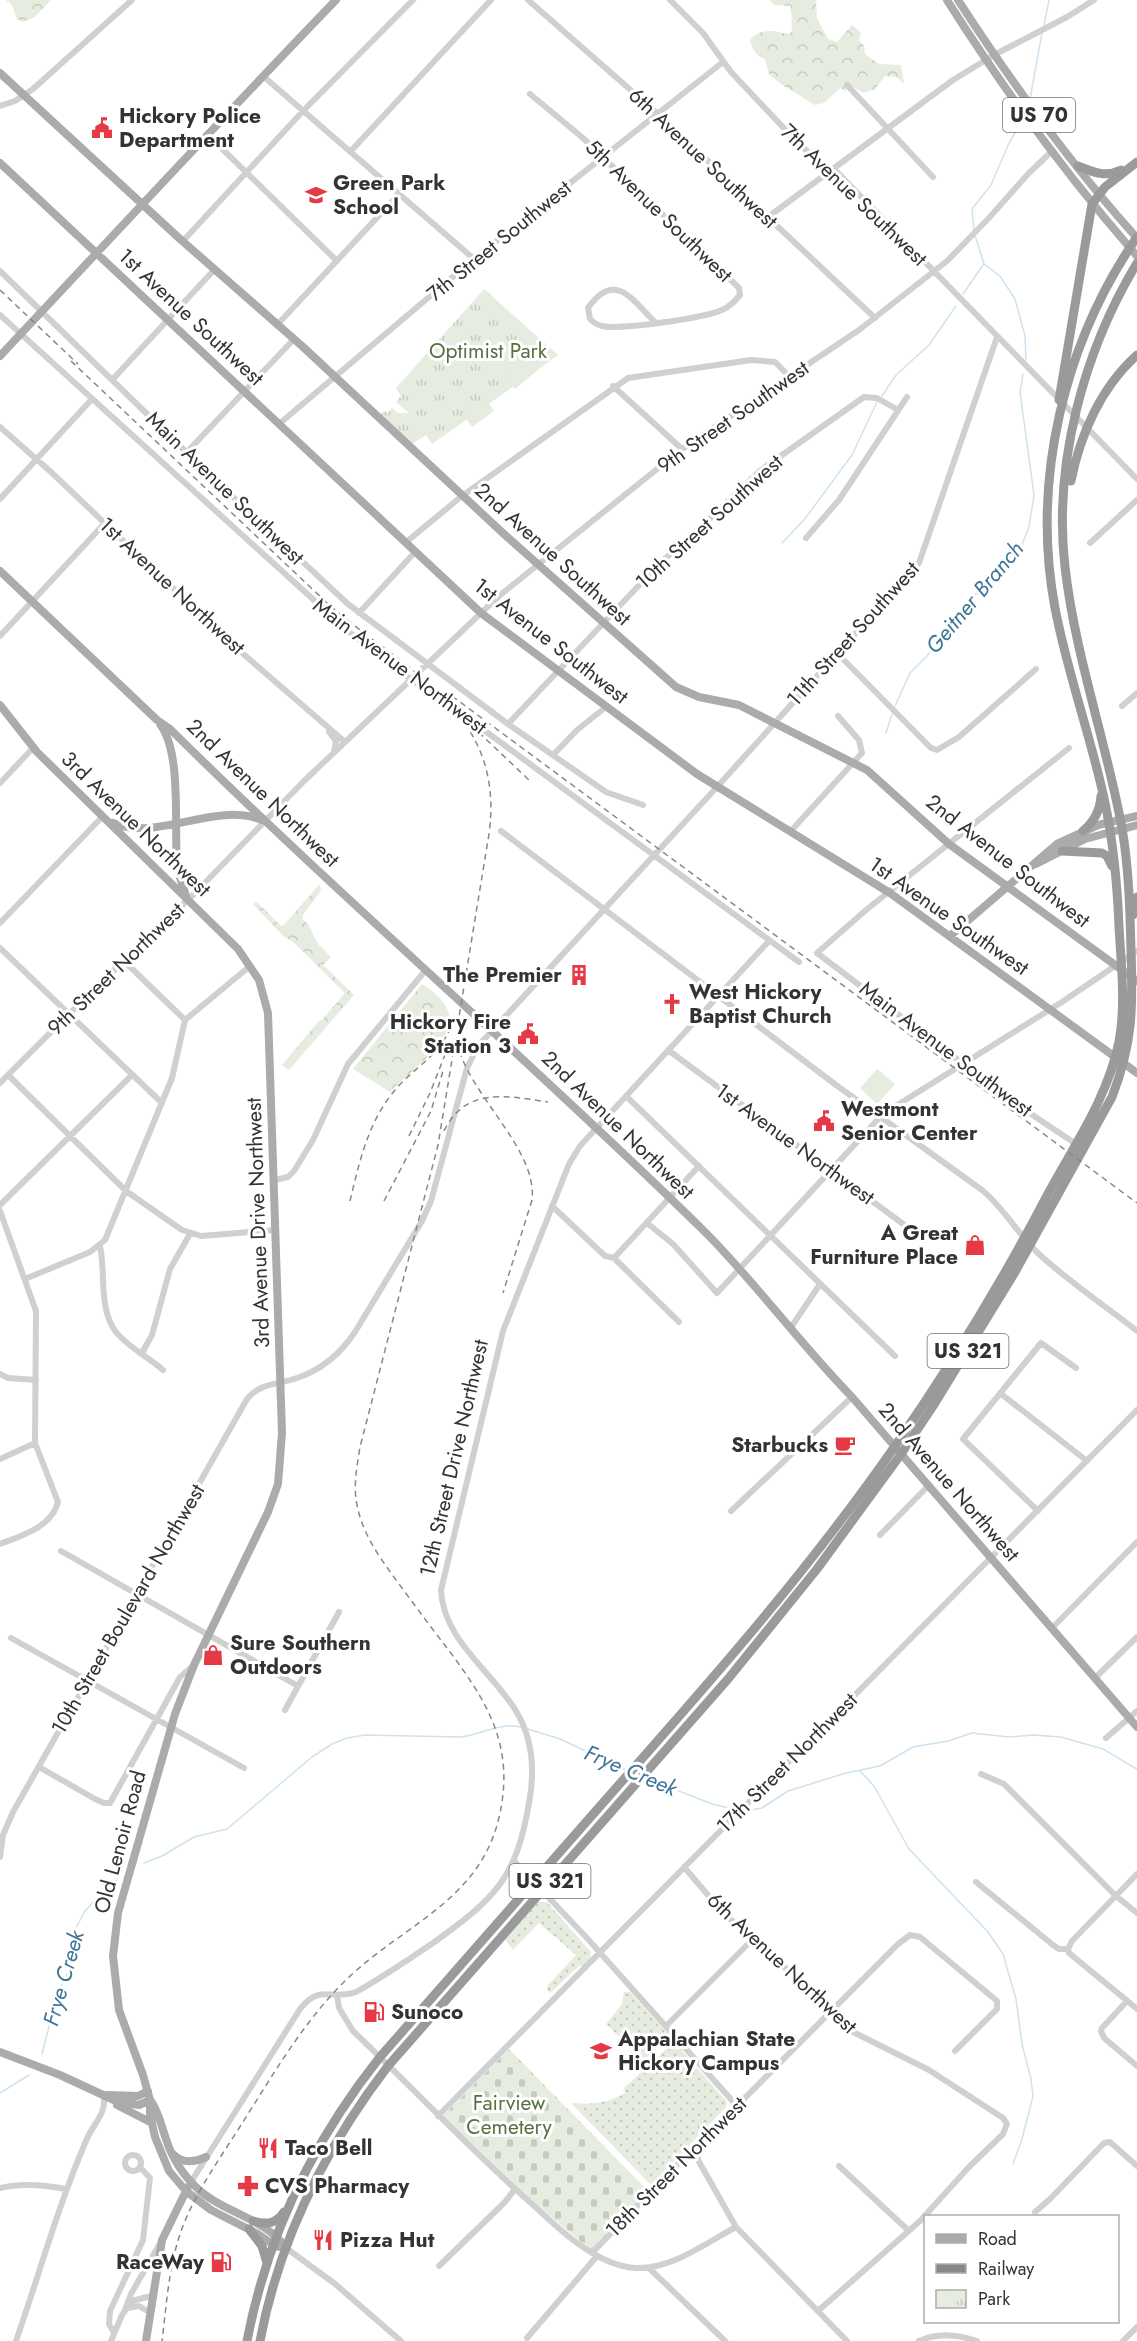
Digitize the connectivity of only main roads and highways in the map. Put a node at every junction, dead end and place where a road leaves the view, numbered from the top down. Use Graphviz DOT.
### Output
graph roads {
  1 [pos="336,0"];
  2 [pos="947,0"];
  3 [pos="958,0"];
  4 [pos="0,73"];
  5 [pos="1137,160"];
  6 [pos="0,163"];
  7 [pos="1078,166"];
  8 [pos="1099,194"];
  9 [pos="142,203"];
  10 [pos="1092,204"];
  11 [pos="1137,238"];
  12 [pos="97,254"];
  13 [pos="1137,256"];
  14 [pos="1137,263"];
  15 [pos="1137,355"];
  16 [pos="0,356"];
  17 [pos="1053,449"];
  18 [pos="0,571"];
  19 [pos="1068,585"];
  20 [pos="0,705"];
  21 [pos="157,720"];
  22 [pos="1101,785"];
  23 [pos="103,816"];
  24 [pos="1137,816"];
  25 [pos="265,821"];
  26 [pos="176,823"];
  27 [pos="1121,825"];
  28 [pos="1137,825"];
  29 [pos="1110,827"];
  30 [pos="1083,831"];
  31 [pos="1062,851"];
  32 [pos="1036,864"];
  33 [pos="1008,887"];
  34 [pos="1118,888"];
  35 [pos="1137,897"];
  36 [pos="187,899"];
  37 [pos="1130,929"];
  38 [pos="950,936"];
  39 [pos="250,966"];
  40 [pos="1137,981"];
  41 [pos="1137,1073"];
  42 [pos="1027,1242"];
  43 [pos="898,1450"];
  44 [pos="208,1635"];
  45 [pos="1137,1727"];
  46 [pos="0,2052"];
  47 [pos="104,2096"];
  48 [pos="149,2096"];
  49 [pos="152,2123"];
  50 [pos="170,2152"];
  51 [pos="206,2157"];
  52 [pos="191,2182"];
  53 [pos="186,2191"];
  54 [pos="293,2197"];
  55 [pos="251,2225"];
  56 [pos="277,2241"];
  57 [pos="286,2248"];
  58 [pos="267,2266"];
  59 [pos="146,2341"];
  60 [pos="247,2341"];
  61 [pos="260,2341"];
  1 -- 9 [label="main road"];
  2 -- 10 [label="main road, US 70"];
  3 -- 7 [label="main road, US 70"];
  4 -- 9 [label="main road, 2nd Avenue Southwest"];
  5 -- 7 [label="highway"];
  5 -- 8 [label="highway"];
  6 -- 12 [label="main road, 1st Avenue Southwest"];
  7 -- 8 [label="main road, US 70"];
  8 -- 10 [label="highway"];
  8 -- 11 [label="main road, US 70"];
  9 -- 12 [label="main road"];
  9 -- 33 [label="main road, 2nd Avenue Southwest"];
  10 -- 13 [label="main road, US 70"];
  10 -- 17 [label="highway"];
  11 -- 17 [label="highway, US 321"];
  12 -- 16 [label="main road"];
  12 -- 38 [label="main road, 1st Avenue Southwest"];
  14 -- 19 [label="highway, US 321"];
  15 -- 19 [label="highway"];
  17 -- 22 [label="highway, US 321"];
  18 -- 21 [label="main road, 2nd Avenue Northwest"];
  19 -- 27 [label="highway, US 321"];
  20 -- 23 [label="main road, 3rd Avenue Northwest"];
  21 -- 25 [label="main road, 2nd Avenue Northwest"];
  21 -- 26 [label="main road"];
  22 -- 29 [label="highway, US 321"];
  22 -- 30 [label="highway"];
  23 -- 26 [label="main road"];
  23 -- 36 [label="main road, 3rd Avenue Northwest"];
  24 -- 27 [label="main road"];
  25 -- 26 [label="main road"];
  25 -- 43 [label="main road, 2nd Avenue Northwest"];
  26 -- 36 [label="main road"];
  27 -- 28 [label="main road"];
  27 -- 29 [label="main road"];
  27 -- 37 [label="highway, US 321"];
  29 -- 30 [label="main road"];
  29 -- 31 [label="main road"];
  29 -- 34 [label="highway, US 321"];
  30 -- 32 [label="main road"];
  31 -- 32 [label="main road"];
  31 -- 34 [label="highway"];
  32 -- 33 [label="main road"];
  33 -- 38 [label="main road"];
  33 -- 40 [label="main road, 2nd Avenue Southwest"];
  34 -- 42 [label="highway, US 321"];
  35 -- 37 [label="highway"];
  36 -- 39 [label="main road, 3rd Avenue Northwest"];
  37 -- 42 [label="highway, US 321"];
  38 -- 41 [label="main road, 1st Avenue Southwest"];
  39 -- 44 [label="main road, 3rd Avenue Drive Northwest"];
  42 -- 43 [label="highway, US 321"];
  43 -- 45 [label="main road, 2nd Avenue Northwest"];
  43 -- 54 [label="highway, US 321"];
  43 -- 57 [label="highway, US 321"];
  44 -- 48 [label="main road, Old Lenoir Road"];
  46 -- 47 [label="main road"];
  47 -- 48 [label="main road"];
  47 -- 49 [label="main road"];
  48 -- 49 [label="main road, Old Lenoir Road"];
  48 -- 50 [label="main road, Old Lenoir Road"];
  49 -- 53 [label="main road, Old Lenoir Road"];
  50 -- 51 [label="main road"];
  50 -- 52 [label="main road, Old Lenoir Road"];
  52 -- 53 [label="main road, 12th Street Drive Northwest"];
  52 -- 55 [label="main road, Old Lenoir Road"];
  53 -- 55 [label="main road, Old Lenoir Road"];
  53 -- 59 [label="main road"];
  54 -- 55 [label="highway"];
  54 -- 56 [label="highway, US 321"];
  55 -- 56 [label="main road"];
  55 -- 58 [label="highway"];
  56 -- 57 [label="main road"];
  56 -- 58 [label="highway, US 321"];
  57 -- 61 [label="highway, US 321"];
  58 -- 60 [label="highway, US 321"];
}
